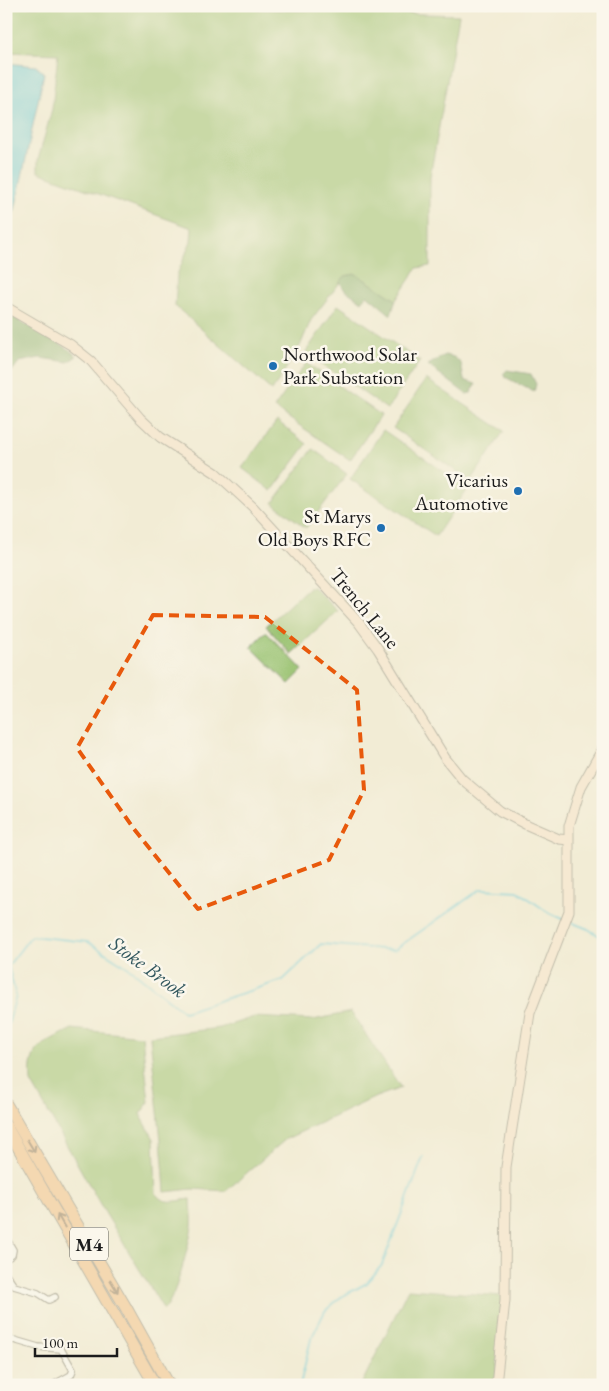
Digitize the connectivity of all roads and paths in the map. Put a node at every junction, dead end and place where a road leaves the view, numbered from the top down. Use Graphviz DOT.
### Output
graph roads {
  1 [pos="6,307"];
  2 [pos="603,748"];
  3 [pos="569,840"];
  4 [pos="6,1104"];
  5 [pos="6,1126"];
  6 [pos="6,1238"];
  7 [pos="6,1259"];
  8 [pos="6,1274"];
  9 [pos="55,1297"];
  10 [pos="6,1341"];
  11 [pos="53,1385"];
  12 [pos="155,1385"];
  13 [pos="170,1385"];
  14 [pos="496,1385"];
  1 -- 3 [label="street, Trench Lane"];
  2 -- 3 [label="street"];
  3 -- 14 [label="street"];
  4 -- 13 [label="highway, M4, one-way"];
  12 -- 5 [label="highway, M4, one-way"];
  6 -- 7 [label="street"];
  8 -- 9 [label="street"];
  10 -- 11 [label="street"];
}
